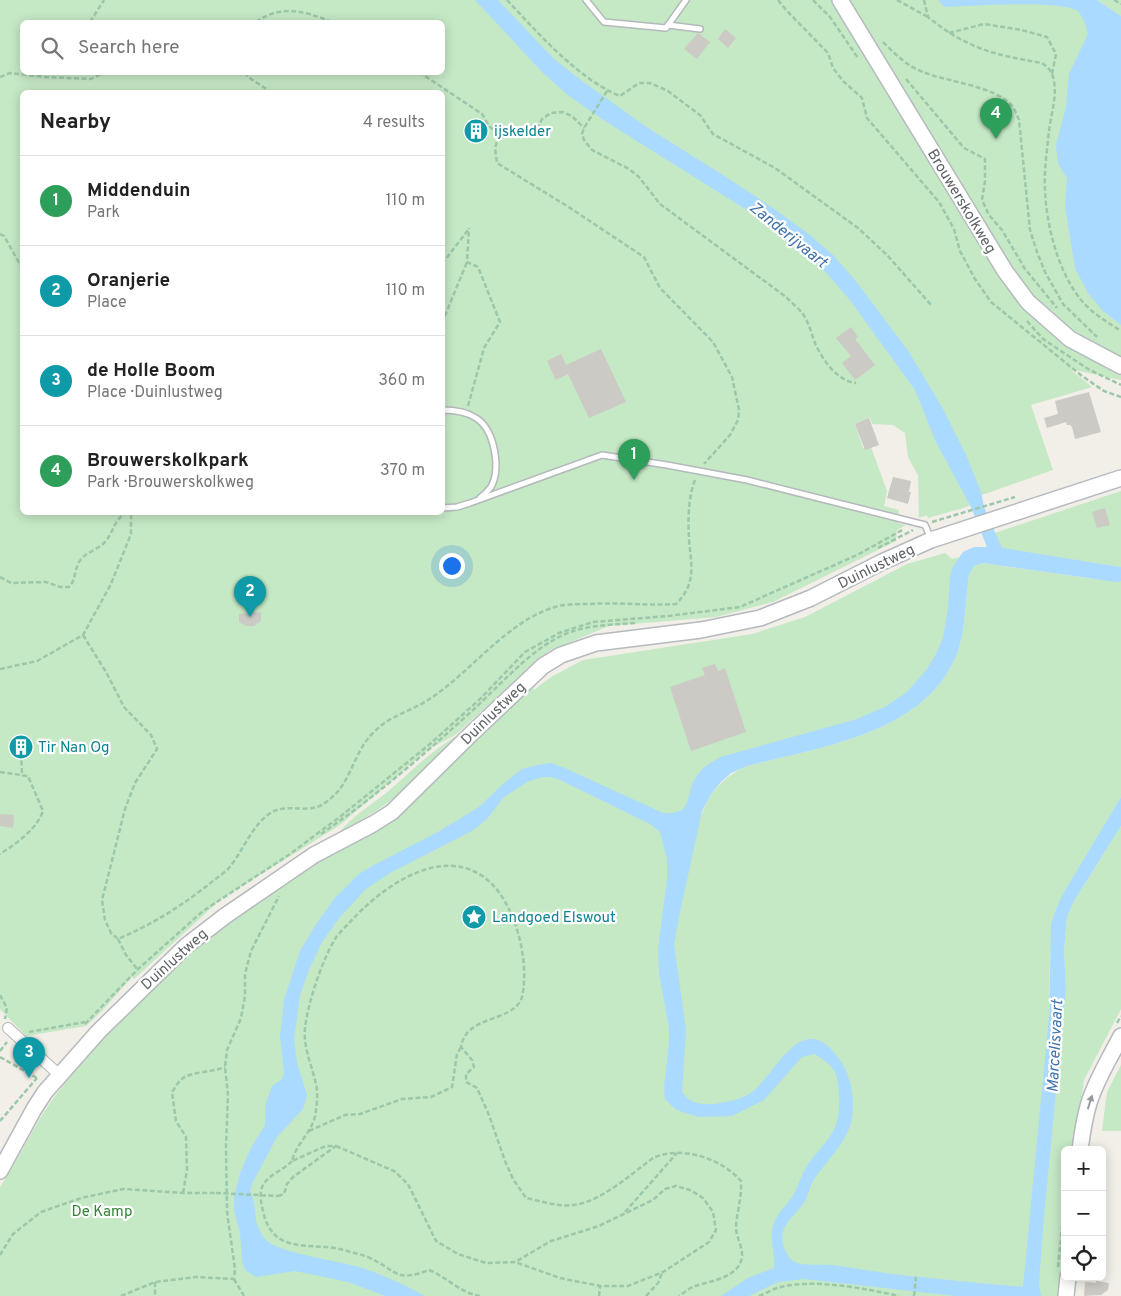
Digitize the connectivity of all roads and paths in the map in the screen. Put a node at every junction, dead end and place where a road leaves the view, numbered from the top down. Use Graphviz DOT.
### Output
graph roads {
  1 [pos="104,0"];
  2 [pos="507,0"];
  3 [pos="586,0"];
  4 [pos="686,0"];
  5 [pos="778,0"];
  6 [pos="840,0"];
  7 [pos="897,0"];
  8 [pos="924,0"];
  9 [pos="1114,0"];
  10 [pos="1121,4"];
  11 [pos="928,17"];
  12 [pos="91,20"];
  13 [pos="259,20"];
  14 [pos="326,20"];
  15 [pos="668,25"];
  16 [pos="700,29"];
  17 [pos="948,33"];
  18 [pos="882,41"];
  19 [pos="20,74"];
  20 [pos="1052,74"];
  21 [pos="27,75"];
  22 [pos="98,75"];
  23 [pos="247,75"];
  24 [pos="424,75"];
  25 [pos="0,77"];
  26 [pos="905,79"];
  27 [pos="269,90"];
  28 [pos="607,91"];
  29 [pos="584,128"];
  30 [pos="499,135"];
  31 [pos="0,234"];
  32 [pos="445,260"];
  33 [pos="467,262"];
  34 [pos="20,264"];
  35 [pos="932,306"];
  36 [pos="1057,308"];
  37 [pos="445,315"];
  38 [pos="1121,331"];
  39 [pos="1100,339"];
  40 [pos="1121,366"];
  41 [pos="856,383"];
  42 [pos="1121,397"];
  43 [pos="445,410"];
  44 [pos="467,414"];
  45 [pos="700,471"];
  46 [pos="1121,478"];
  47 [pos="480,499"];
  48 [pos="445,508"];
  49 [pos="992,512"];
  50 [pos="122,515"];
  51 [pos="132,515"];
  52 [pos="971,519"];
  53 [pos="925,525"];
  54 [pos="931,540"];
  55 [pos="0,576"];
  56 [pos="83,635"];
  57 [pos="0,669"];
  58 [pos="21,753"];
  59 [pos="0,772"];
  60 [pos="22,775"];
  61 [pos="0,854"];
  62 [pos="285,875"];
  63 [pos="118,938"];
  64 [pos="138,970"];
  65 [pos="0,994"];
  66 [pos="87,1022"];
  67 [pos="6,1026"];
  68 [pos="24,1033"];
  69 [pos="1121,1036"];
  70 [pos="461,1047"];
  71 [pos="0,1057"];
  72 [pos="225,1067"];
  73 [pos="54,1070"];
  74 [pos="37,1078"];
  75 [pos="42,1082"];
  76 [pos="0,1121"];
  77 [pos="309,1131"];
  78 [pos="336,1146"];
  79 [pos="1080,1146"];
  80 [pos="677,1153"];
  81 [pos="292,1161"];
  82 [pos="0,1170"];
  83 [pos="183,1193"];
  84 [pos="624,1213"];
  85 [pos="0,1256"];
  86 [pos="515,1262"];
  87 [pos="663,1272"];
  88 [pos="916,1276"];
  89 [pos="234,1279"];
  90 [pos="1063,1281"];
  91 [pos="155,1282"];
  92 [pos="600,1286"];
  93 [pos="873,1290"];
  94 [pos="121,1296"];
  95 [pos="155,1296"];
  96 [pos="244,1296"];
  97 [pos="480,1296"];
  98 [pos="599,1296"];
  99 [pos="646,1296"];
  100 [pos="679,1296"];
  101 [pos="759,1296"];
  102 [pos="874,1296"];
  103 [pos="899,1296"];
  104 [pos="914,1296"];
  105 [pos="1066,1296"];
  1 -- 12 [label="path"];
  2 -- 28 [label="path"];
  3 -- 15 [label="lane"];
  4 -- 15 [label="lane"];
  5 -- 42 [label="path"];
  6 -- 40 [label="street, Brouwerskolkweg"];
  7 -- 11 [label="path"];
  8 -- 11 [label="path"];
  9 -- 10 [label="path"];
  11 -- 17 [label="path"];
  13 -- 14 [label="path"];
  15 -- 16 [label="lane"];
  17 -- 20 [label="path"];
  17 -- 20 [label="path"];
  18 -- 39 [label="path"];
  19 -- 25 [label="path"];
  20 -- 38 [label="path"];
  21 -- 22 [label="path"];
  23 -- 27 [label="path"];
  24 -- 30 [label="path"];
  26 -- 36 [label="path"];
  28 -- 29 [label="path"];
  28 -- 35 [label="path"];
  29 -- 30 [label="path"];
  29 -- 41 [label="path"];
  30 -- 45 [label="path"];
  31 -- 34 [label="path"];
  32 -- 33 [label="path"];
  33 -- 37 [label="path"];
  33 -- 44 [label="path"];
  43 -- 44 [label="lane"];
  44 -- 47 [label="lane"];
  45 -- 47 [label="lane"];
  45 -- 53 [label="lane"];
  45 -- 63 [label="path"];
  46 -- 49 [label="street, Duinlustweg"];
  47 -- 48 [label="lane"];
  49 -- 52 [label="street, Duinlustweg"];
  49 -- 52 [label="path"];
  50 -- 55 [label="path"];
  51 -- 56 [label="path"];
  52 -- 53 [label="path"];
  52 -- 54 [label="street, Duinlustweg"];
  53 -- 54 [label="lane"];
  54 -- 62 [label="street, Duinlustweg"];
  56 -- 57 [label="path"];
  56 -- 63 [label="path"];
  58 -- 60 [label="path"];
  59 -- 60 [label="path"];
  60 -- 61 [label="path"];
  62 -- 72 [label="path"];
  62 -- 82 [label="street, Duinlustweg"];
  63 -- 64 [label="path"];
  65 -- 67 [label="path"];
  66 -- 68 [label="path"];
  67 -- 73 [label="street"];
  79 -- 69 [label="street, one-way"];
  70 -- 77 [label="path"];
  70 -- 77 [label="path"];
  70 -- 80 [label="path"];
  71 -- 74 [label="path"];
  72 -- 83 [label="path"];
  72 -- 89 [label="path"];
  74 -- 75 [label="path"];
  74 -- 76 [label="path"];
  77 -- 81 [label="path"];
  78 -- 81 [label="path"];
  78 -- 83 [label="path, bridge"];
  78 -- 86 [label="path"];
  80 -- 84 [label="path"];
  80 -- 100 [label="path"];
  81 -- 97 [label="path"];
  83 -- 85 [label="path"];
  84 -- 86 [label="path"];
  84 -- 87 [label="path"];
  86 -- 92 [label="path"];
  87 -- 92 [label="path"];
  87 -- 99 [label="path"];
  88 -- 104 [label="path"];
  89 -- 91 [label="path"];
  89 -- 96 [label="path"];
  90 -- 105 [label="street"];
  91 -- 94 [label="path"];
  91 -- 95 [label="path"];
  92 -- 98 [label="path"];
  93 -- 101 [label="path"];
  93 -- 102 [label="path"];
  93 -- 103 [label="path"];
}
